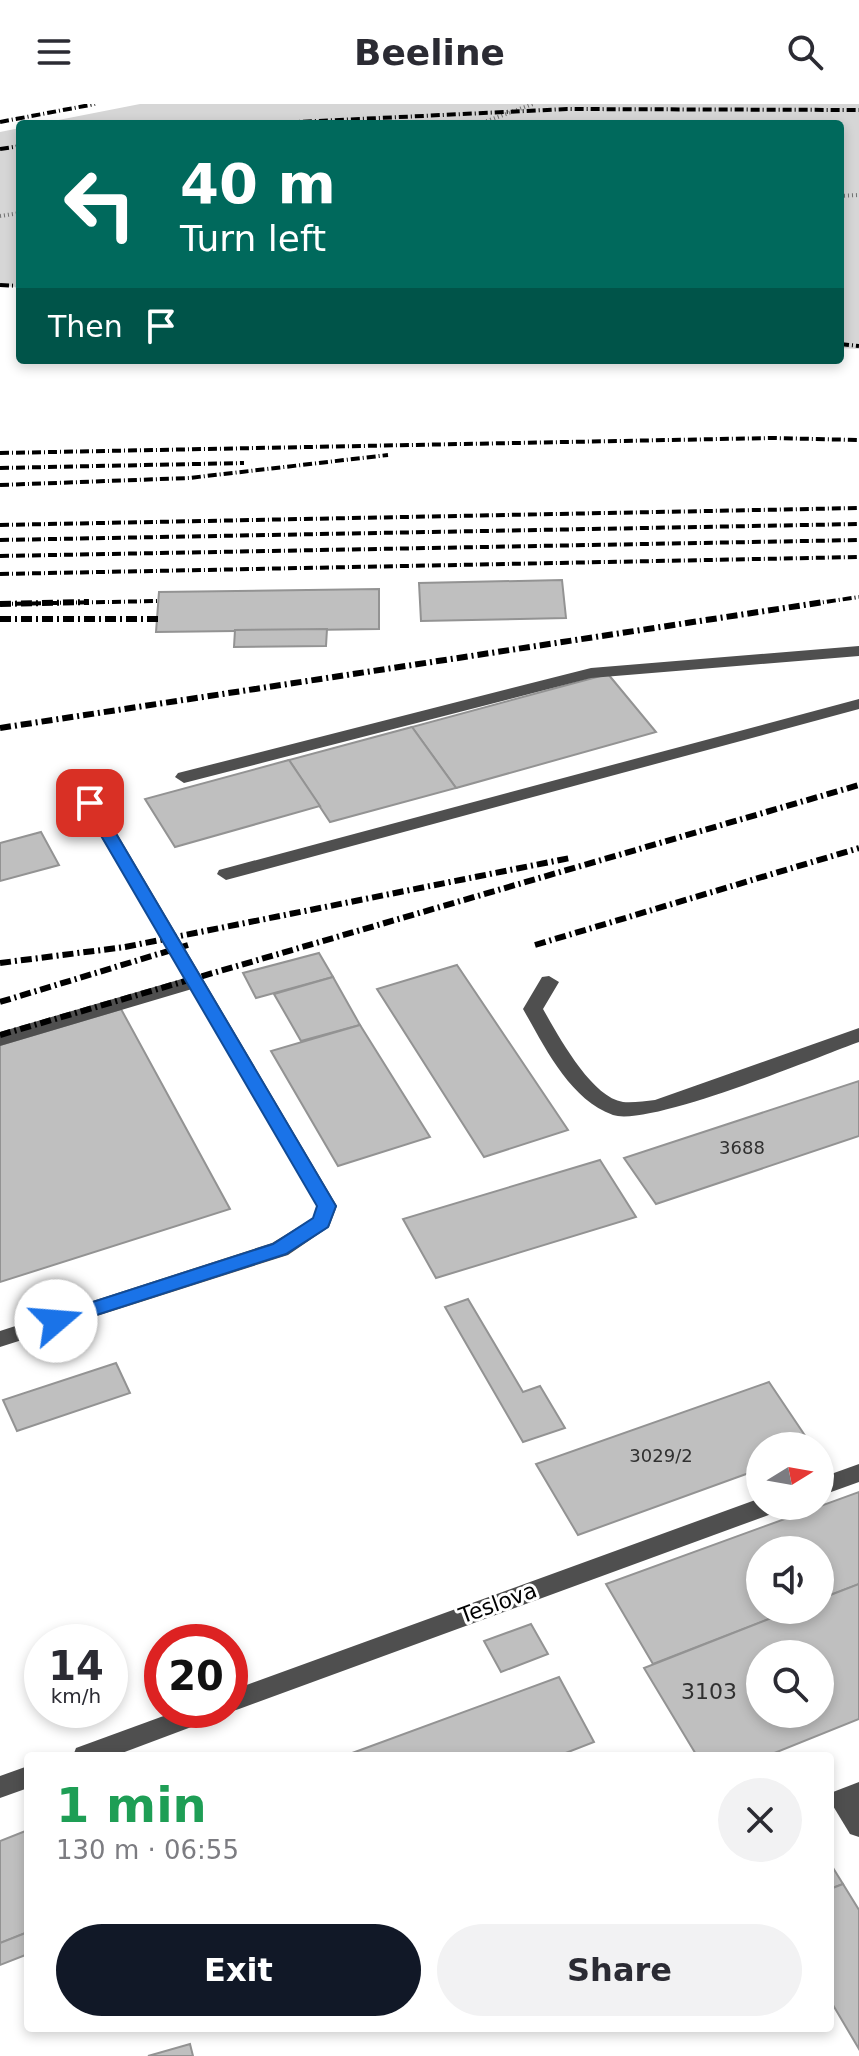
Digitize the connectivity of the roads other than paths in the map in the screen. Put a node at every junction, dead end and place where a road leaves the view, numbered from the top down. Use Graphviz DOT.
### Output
graph roads {
  1 [pos="859,651"];
  2 [pos="859,704"];
  3 [pos="184,777"];
  4 [pos="90,803"];
  5 [pos="226,874"];
  6 [pos="197,981"];
  7 [pos="549,982"];
  8 [pos="859,1035"];
  9 [pos="0,1039"];
  10 [pos="0,1339"];
  11 [pos="859,1473"];
  12 [pos="834,1482"];
  13 [pos="746,1513"];
  14 [pos="248,1695"];
  15 [pos="160,1728"];
  16 [pos="96,1752"];
  17 [pos="24,1778"];
  18 [pos="0,1787"];
  19 [pos="859,1793"];
  20 [pos="859,1826"];
  1 -- 3 [label="lane"];
  2 -- 5 [label="lane"];
  4 -- 6 [label="lane"];
  6 -- 9 [label="lane"];
  6 -- 10 [label="lane"];
  7 -- 8 [label="lane"];
  11 -- 12 [label="lane"];
  13 -- 14 [label="lane, Teslova"];
  15 -- 16 [label="lane"];
  17 -- 18 [label="lane"];
  19 -- 20 [label="lane"];
}
